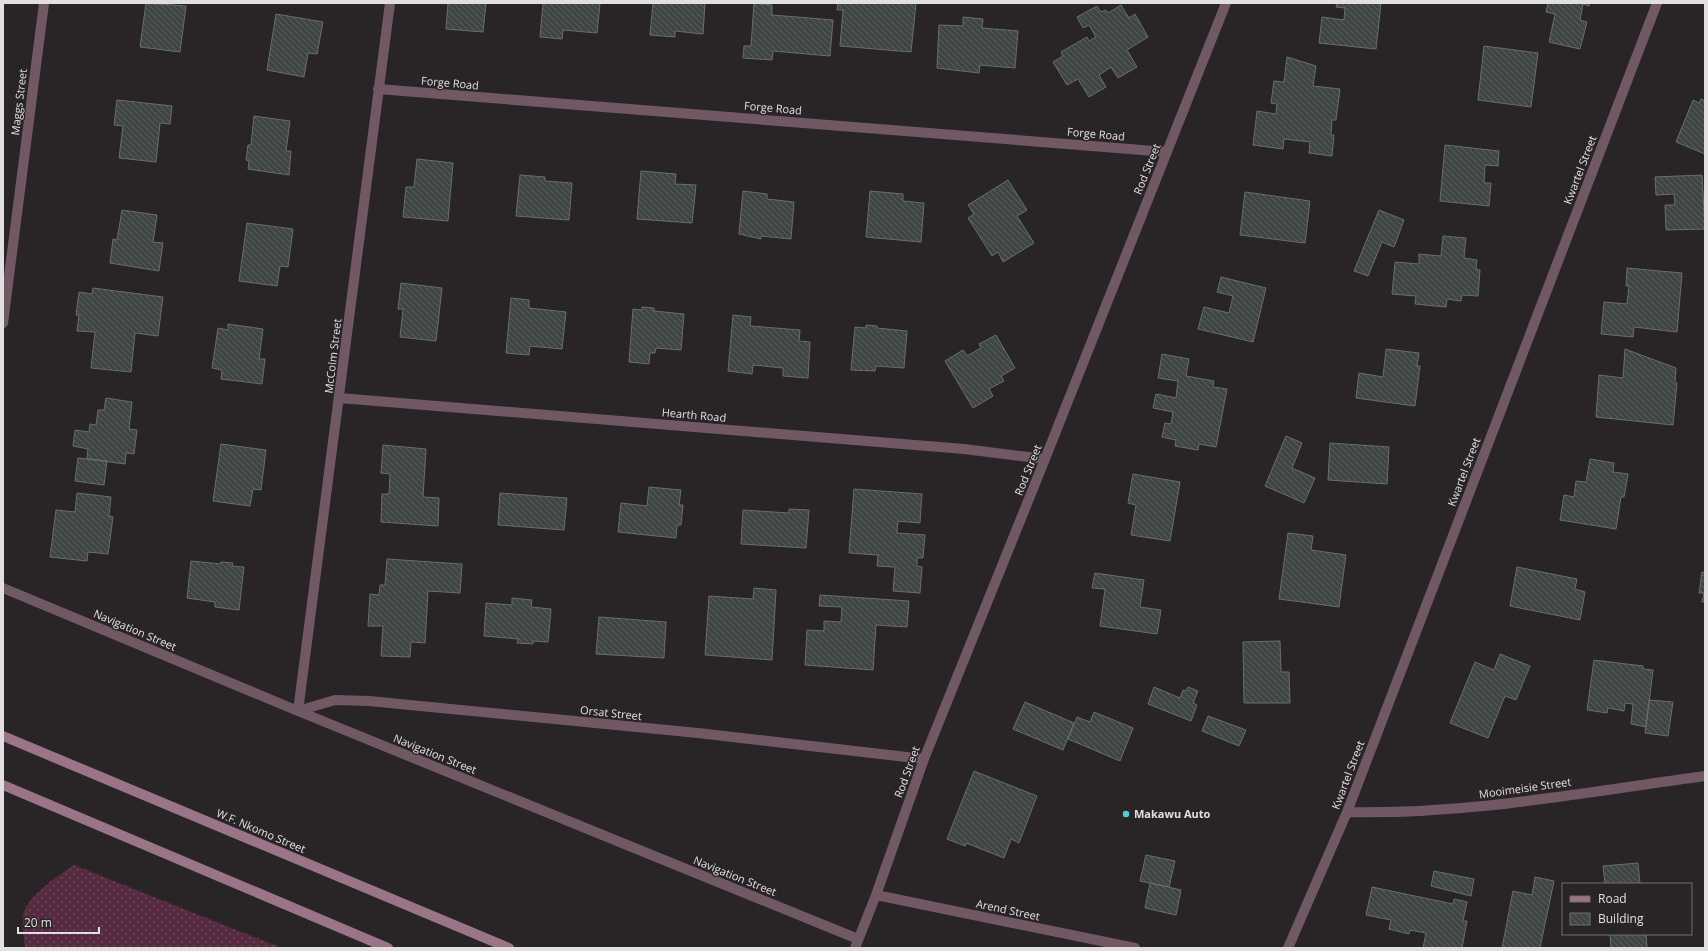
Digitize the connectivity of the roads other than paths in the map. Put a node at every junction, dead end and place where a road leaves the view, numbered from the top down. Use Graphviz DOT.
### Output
graph roads {
  1 [pos="44,3"];
  2 [pos="390,3"];
  3 [pos="1226,3"];
  4 [pos="1657,3"];
  5 [pos="378,89"];
  6 [pos="1166,152"];
  7 [pos="3,323"];
  8 [pos="339,398"];
  9 [pos="1045,459"];
  10 [pos="3,588"];
  11 [pos="298,711"];
  12 [pos="3,736"];
  13 [pos="924,759"];
  14 [pos="1705,776"];
  15 [pos="3,785"];
  16 [pos="1347,812"];
  17 [pos="876,895"];
  18 [pos="857,943"];
  19 [pos="388,948"];
  20 [pos="509,948"];
  21 [pos="1135,948"];
  22 [pos="1288,948"];
  1 -- 7 [label="street, Maggs Street"];
  2 -- 5 [label="street, McColm Street"];
  3 -- 6 [label="street, Rod Street"];
  4 -- 16 [label="street, Kwartel Street"];
  5 -- 6 [label="street, Forge Road"];
  5 -- 8 [label="street, McColm Street"];
  6 -- 9 [label="street, Rod Street"];
  8 -- 9 [label="street, Hearth Road"];
  8 -- 11 [label="street, McColm Street"];
  9 -- 13 [label="street, Rod Street"];
  10 -- 11 [label="street, Navigation Street"];
  11 -- 13 [label="street, Orsat Street"];
  11 -- 18 [label="street, Navigation Street"];
  12 -- 20 [label="main road, W.F. Nkomo Street"];
  13 -- 17 [label="street, Rod Street"];
  14 -- 16 [label="street, Mooimeisie Street"];
  15 -- 19 [label="main road"];
  16 -- 22 [label="street, Kwartel Street"];
  17 -- 18 [label="street, Rod Street"];
  17 -- 21 [label="street, Arend Street"];
}
